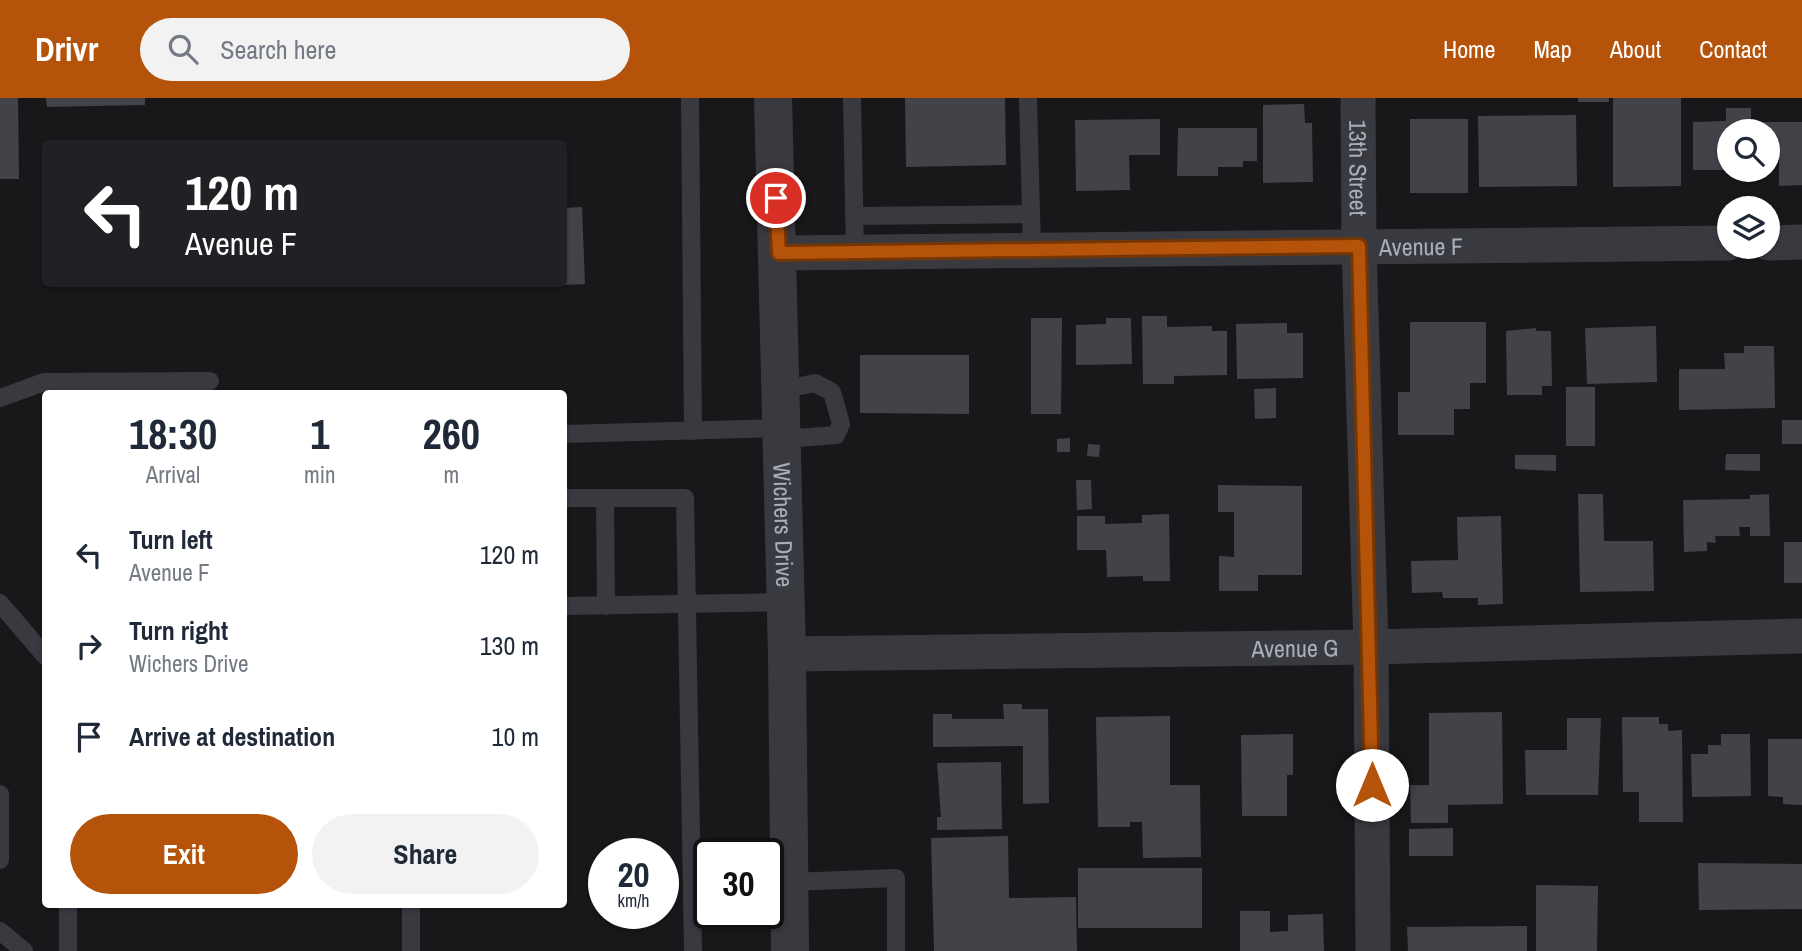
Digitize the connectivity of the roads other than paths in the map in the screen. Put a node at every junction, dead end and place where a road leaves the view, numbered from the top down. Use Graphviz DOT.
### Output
graph roads {
  1 [pos="690,98"];
  2 [pos="773,98"];
  3 [pos="852,98"];
  4 [pos="1028,98"];
  5 [pos="1358,98"];
  6 [pos="1031,214"];
  7 [pos="854,216"];
  8 [pos="1802,242"];
  9 [pos="1717,243"];
  10 [pos="1780,243"];
  11 [pos="1359,246"];
  12 [pos="1032,250"];
  13 [pos="855,252"];
  14 [pos="779,253"];
  15 [pos="210,381"];
  16 [pos="781,390"];
  17 [pos="0,398"];
  18 [pos="693,431"];
  19 [pos="567,434"];
  20 [pos="782,434"];
  21 [pos="567,498"];
  22 [pos="605,498"];
  23 [pos="786,602"];
  24 [pos="0,603"];
  25 [pos="685,605"];
  26 [pos="567,606"];
  27 [pos="606,606"];
  28 [pos="1802,636"];
  29 [pos="1371,648"];
  30 [pos="42,652"];
  31 [pos="787,654"];
  32 [pos="0,794"];
  33 [pos="0,860"];
  34 [pos="789,882"];
  35 [pos="68,908"];
  36 [pos="411,908"];
  37 [pos="0,931"];
  38 [pos="24,951"];
  39 [pos="68,951"];
  40 [pos="411,951"];
  41 [pos="693,951"];
  42 [pos="790,951"];
  43 [pos="896,951"];
  44 [pos="1373,951"];
  1 -- 18 [label="lane"];
  2 -- 14 [label="street, Wichers Drive"];
  3 -- 7 [label="lane"];
  4 -- 6 [label="lane"];
  5 -- 11 [label="street, 13th Street"];
  6 -- 7 [label="lane"];
  6 -- 12 [label="lane"];
  7 -- 13 [label="lane"];
  8 -- 10 [label="street"];
  9 -- 11 [label="street, Avenue F"];
  11 -- 12 [label="street, Avenue F"];
  11 -- 29 [label="street, 13th Street"];
  12 -- 13 [label="street, Avenue F"];
  13 -- 14 [label="street, Avenue F"];
  14 -- 16 [label="street, Wichers Drive"];
  15 -- 17 [label="lane"];
  16 -- 20 [label="street, Wichers Drive"];
  16 -- 20 [label="lane"];
  18 -- 19 [label="lane"];
  18 -- 20 [label="lane"];
  20 -- 23 [label="street, Wichers Drive"];
  21 -- 22 [label="lane"];
  22 -- 25 [label="lane"];
  22 -- 27 [label="lane"];
  23 -- 25 [label="lane"];
  23 -- 31 [label="street, Wichers Drive"];
  24 -- 30 [label="lane"];
  25 -- 27 [label="lane"];
  25 -- 41 [label="lane"];
  26 -- 27 [label="lane"];
  28 -- 29 [label="street, Avenue G"];
  29 -- 31 [label="street, Avenue G"];
  29 -- 44 [label="street, 13th Street"];
  31 -- 34 [label="street, Wichers Drive"];
  32 -- 33 [label="lane"];
  34 -- 42 [label="street, Wichers Drive"];
  34 -- 43 [label="lane"];
  35 -- 39 [label="lane"];
  36 -- 40 [label="lane"];
  37 -- 38 [label="lane"];
}
